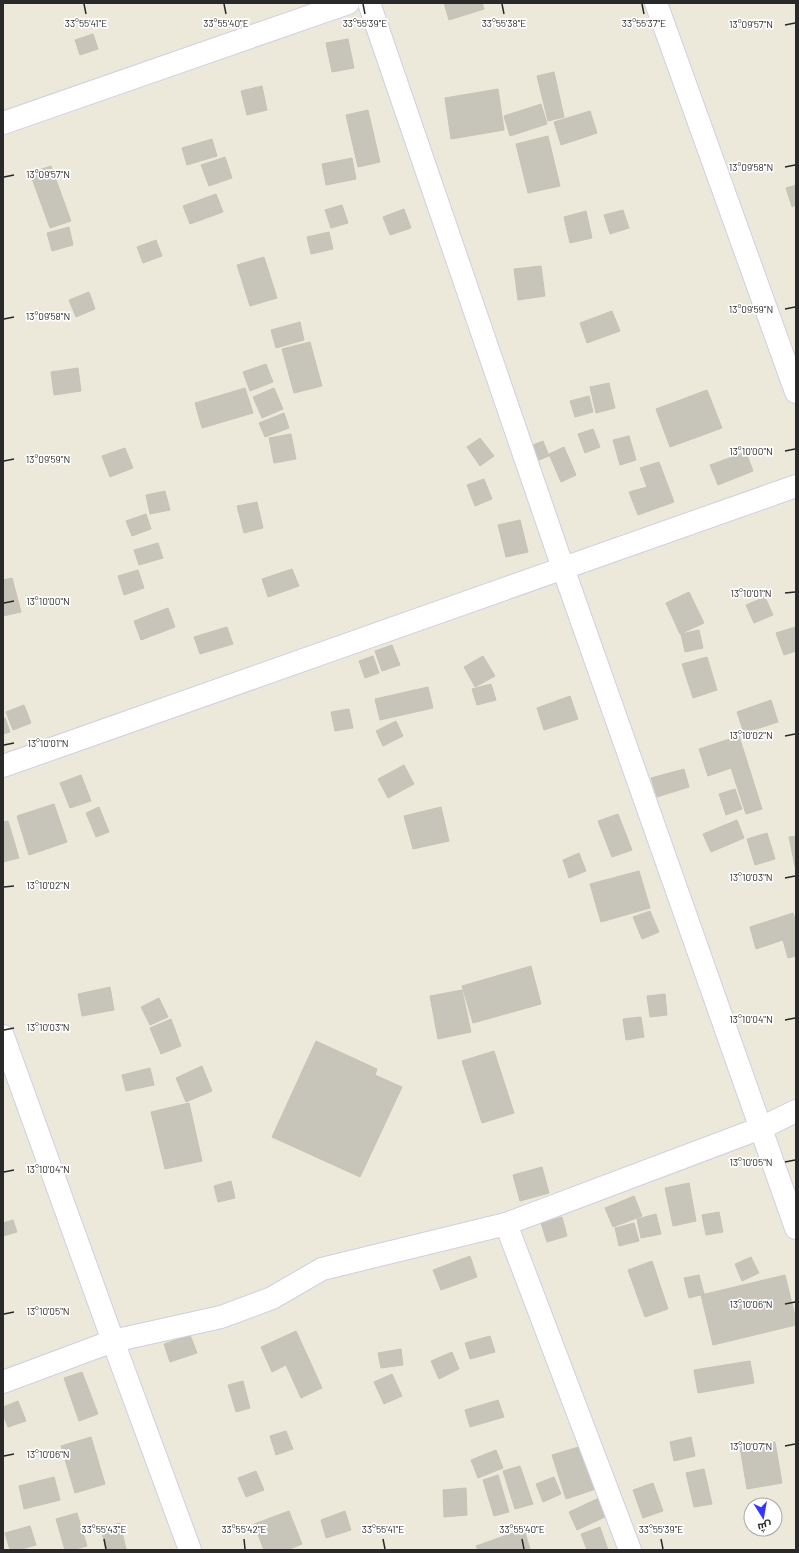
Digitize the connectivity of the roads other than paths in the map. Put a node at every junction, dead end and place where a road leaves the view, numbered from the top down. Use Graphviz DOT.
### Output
graph roads {
  1 [pos="348,3"];
  2 [pos="369,3"];
  3 [pos="656,3"];
  4 [pos="3,123"];
  5 [pos="796,392"];
  6 [pos="796,486"];
  7 [pos="563,568"];
  8 [pos="3,766"];
  9 [pos="3,1036"];
  10 [pos="796,1112"];
  11 [pos="761,1128"];
  12 [pos="506,1224"];
  13 [pos="796,1228"];
  14 [pos="113,1341"];
  15 [pos="3,1382"];
  16 [pos="190,1550"];
  17 [pos="630,1550"];
  1 -- 4 [label="street"];
  2 -- 7 [label="street"];
  3 -- 5 [label="street"];
  6 -- 7 [label="street"];
  7 -- 8 [label="street"];
  7 -- 11 [label="street"];
  9 -- 14 [label="street"];
  10 -- 11 [label="street"];
  11 -- 12 [label="street"];
  11 -- 13 [label="street"];
  12 -- 14 [label="street"];
  12 -- 17 [label="street"];
  14 -- 15 [label="street"];
  14 -- 16 [label="street"];
}
